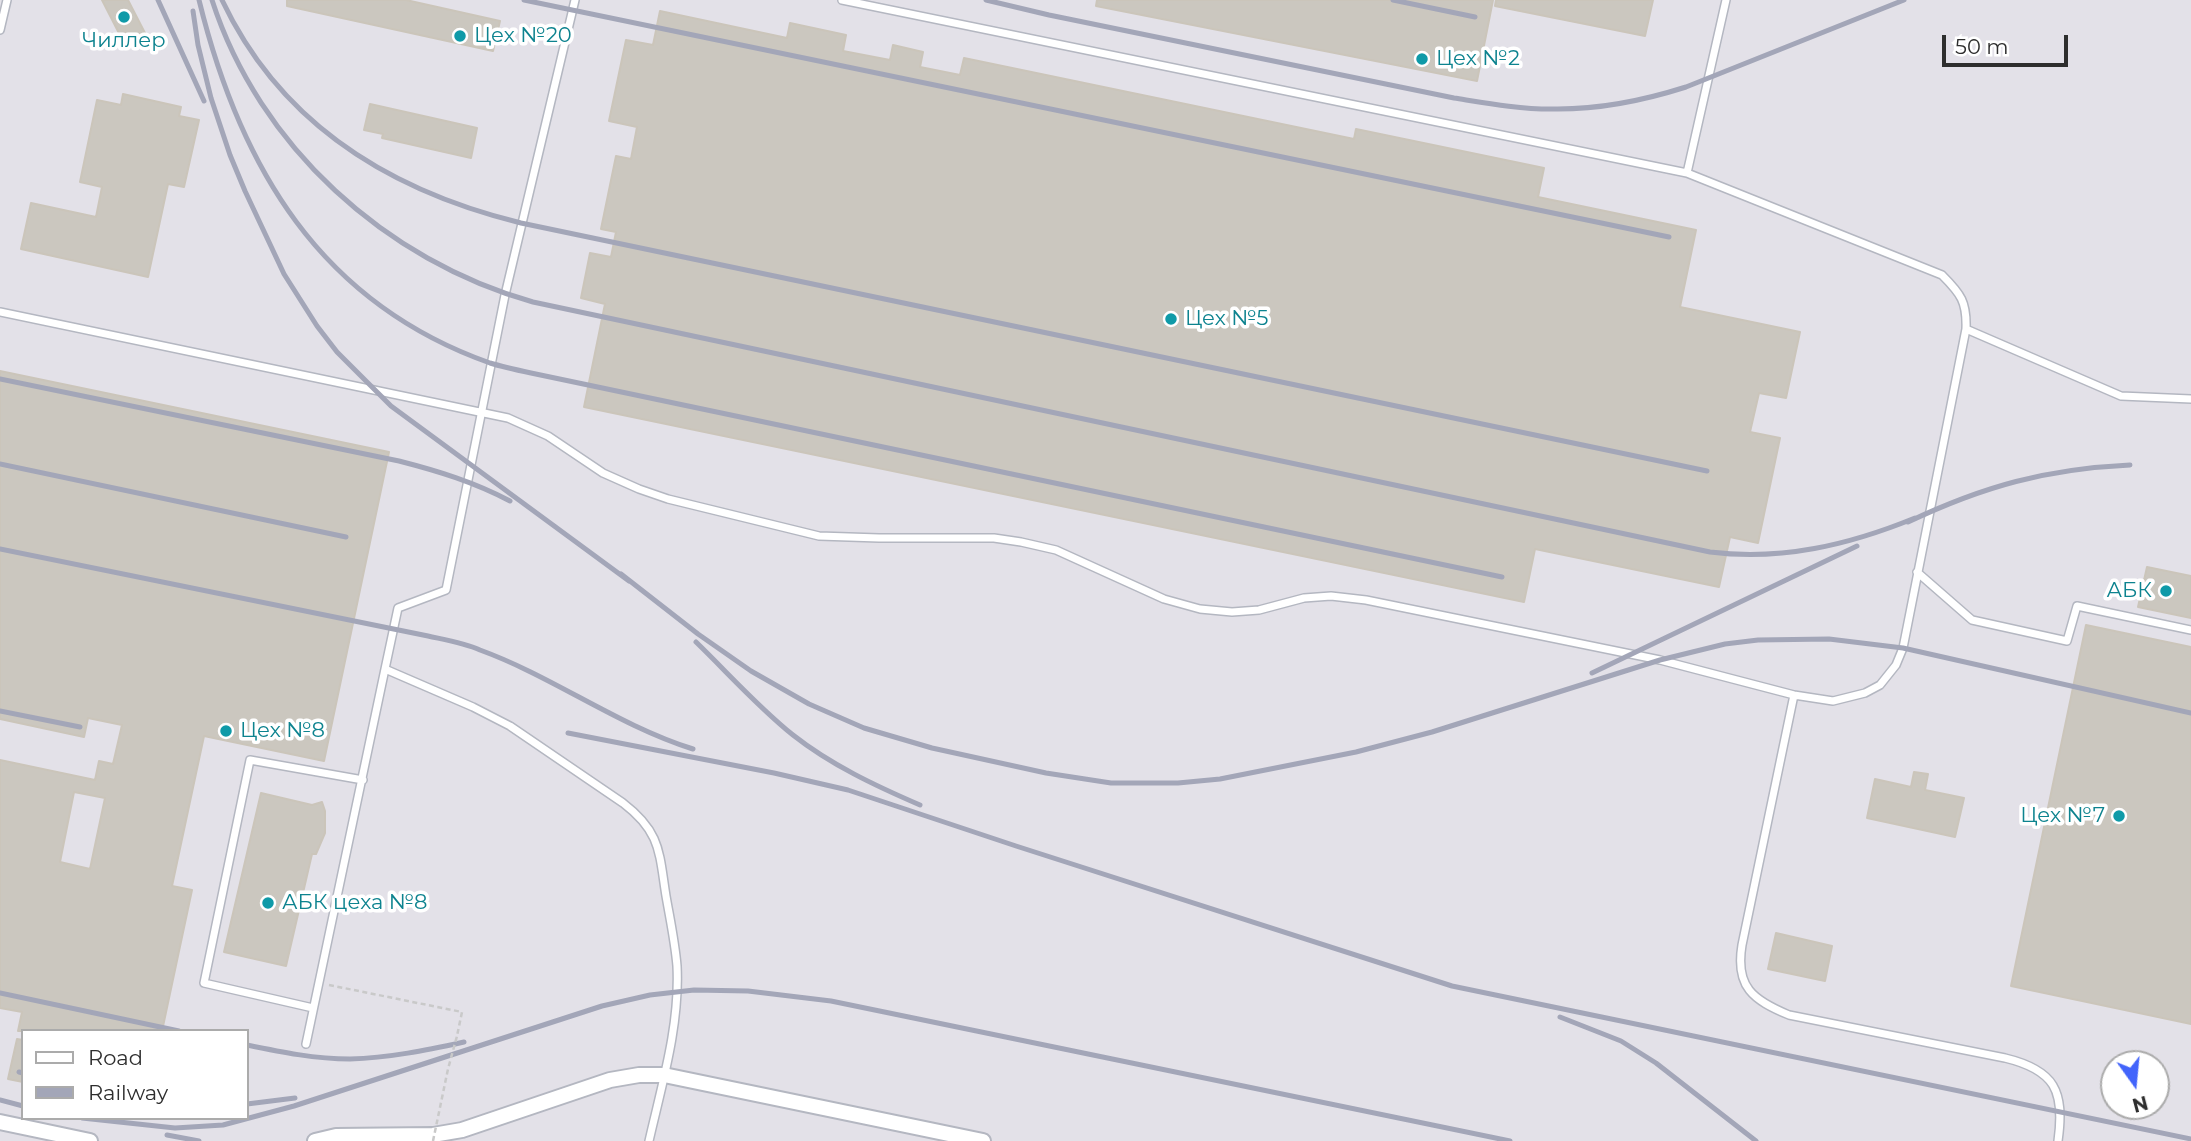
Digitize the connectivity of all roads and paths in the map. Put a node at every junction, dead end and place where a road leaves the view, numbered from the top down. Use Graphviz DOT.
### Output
graph roads {
  1 [pos="7,0"];
  2 [pos="575,0"];
  3 [pos="842,0"];
  4 [pos="1726,0"];
  5 [pos="0,30"];
  6 [pos="1687,173"];
  7 [pos="0,312"];
  8 [pos="1966,329"];
  9 [pos="2191,399"];
  10 [pos="483,412"];
  11 [pos="1917,572"];
  12 [pos="2191,630"];
  13 [pos="385,669"];
  14 [pos="1794,695"];
  15 [pos="363,780"];
  16 [pos="319,983"];
  17 [pos="313,1008"];
  18 [pos="306,1044"];
  19 [pos="664,1074"];
  20 [pos="0,1122"];
  21 [pos="90,1141"];
  22 [pos="314,1141"];
  23 [pos="433,1141"];
  24 [pos="649,1141"];
  25 [pos="983,1141"];
  26 [pos="2058,1141"];
  1 -- 5 [label="lane"];
  2 -- 10 [label="lane"];
  3 -- 6 [label="lane"];
  4 -- 6 [label="lane"];
  6 -- 8 [label="lane"];
  7 -- 10 [label="lane"];
  8 -- 9 [label="lane"];
  8 -- 11 [label="lane"];
  10 -- 13 [label="lane"];
  10 -- 14 [label="lane"];
  11 -- 12 [label="lane"];
  11 -- 14 [label="lane"];
  13 -- 15 [label="lane"];
  13 -- 19 [label="lane"];
  14 -- 26 [label="lane"];
  15 -- 16 [label="lane"];
  15 -- 17 [label="lane"];
  16 -- 17 [label="lane"];
  16 -- 23 [label="path, bridge"];
  17 -- 18 [label="lane"];
  19 -- 22 [label="street"];
  19 -- 24 [label="lane"];
  19 -- 25 [label="street"];
  20 -- 21 [label="street"];
}
